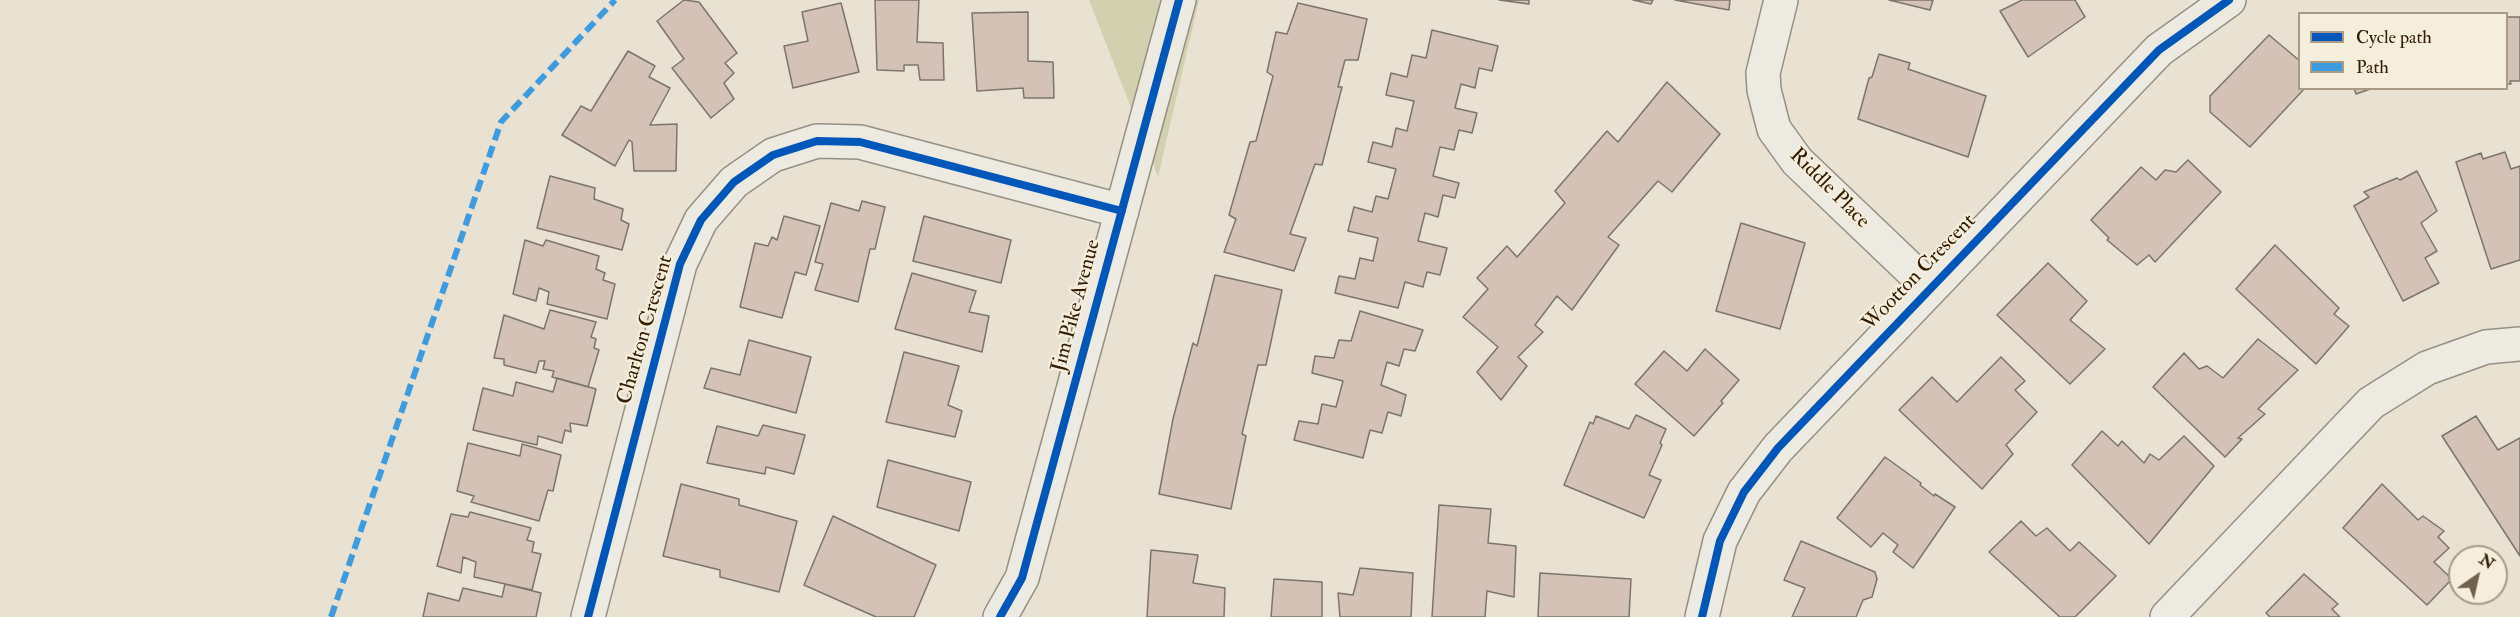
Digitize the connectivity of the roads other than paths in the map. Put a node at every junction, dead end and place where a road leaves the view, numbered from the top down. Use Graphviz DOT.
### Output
graph roads {
  1 [pos="1179,0"];
  2 [pos="1781,0"];
  3 [pos="2229,0"];
  4 [pos="1122,211"];
  5 [pos="1930,288"];
  6 [pos="2520,344"];
  7 [pos="1022,578"];
  8 [pos="588,617"];
  9 [pos="1000,617"];
  10 [pos="1022,617"];
  11 [pos="1702,617"];
  12 [pos="2167,617"];
  1 -- 4 [label="street, Jim Pike Avenue"];
  2 -- 5 [label="street, Riddle Place"];
  3 -- 5 [label="street, Wootton Crescent"];
  4 -- 7 [label="street, Jim Pike Avenue"];
  4 -- 8 [label="street, Charlton Crescent"];
  5 -- 11 [label="street, Wootton Crescent"];
  6 -- 12 [label="street"];
  7 -- 9 [label="street, Jim Pike Avenue"];
  7 -- 10 [label="street, Jim Pike Avenue"];
}
